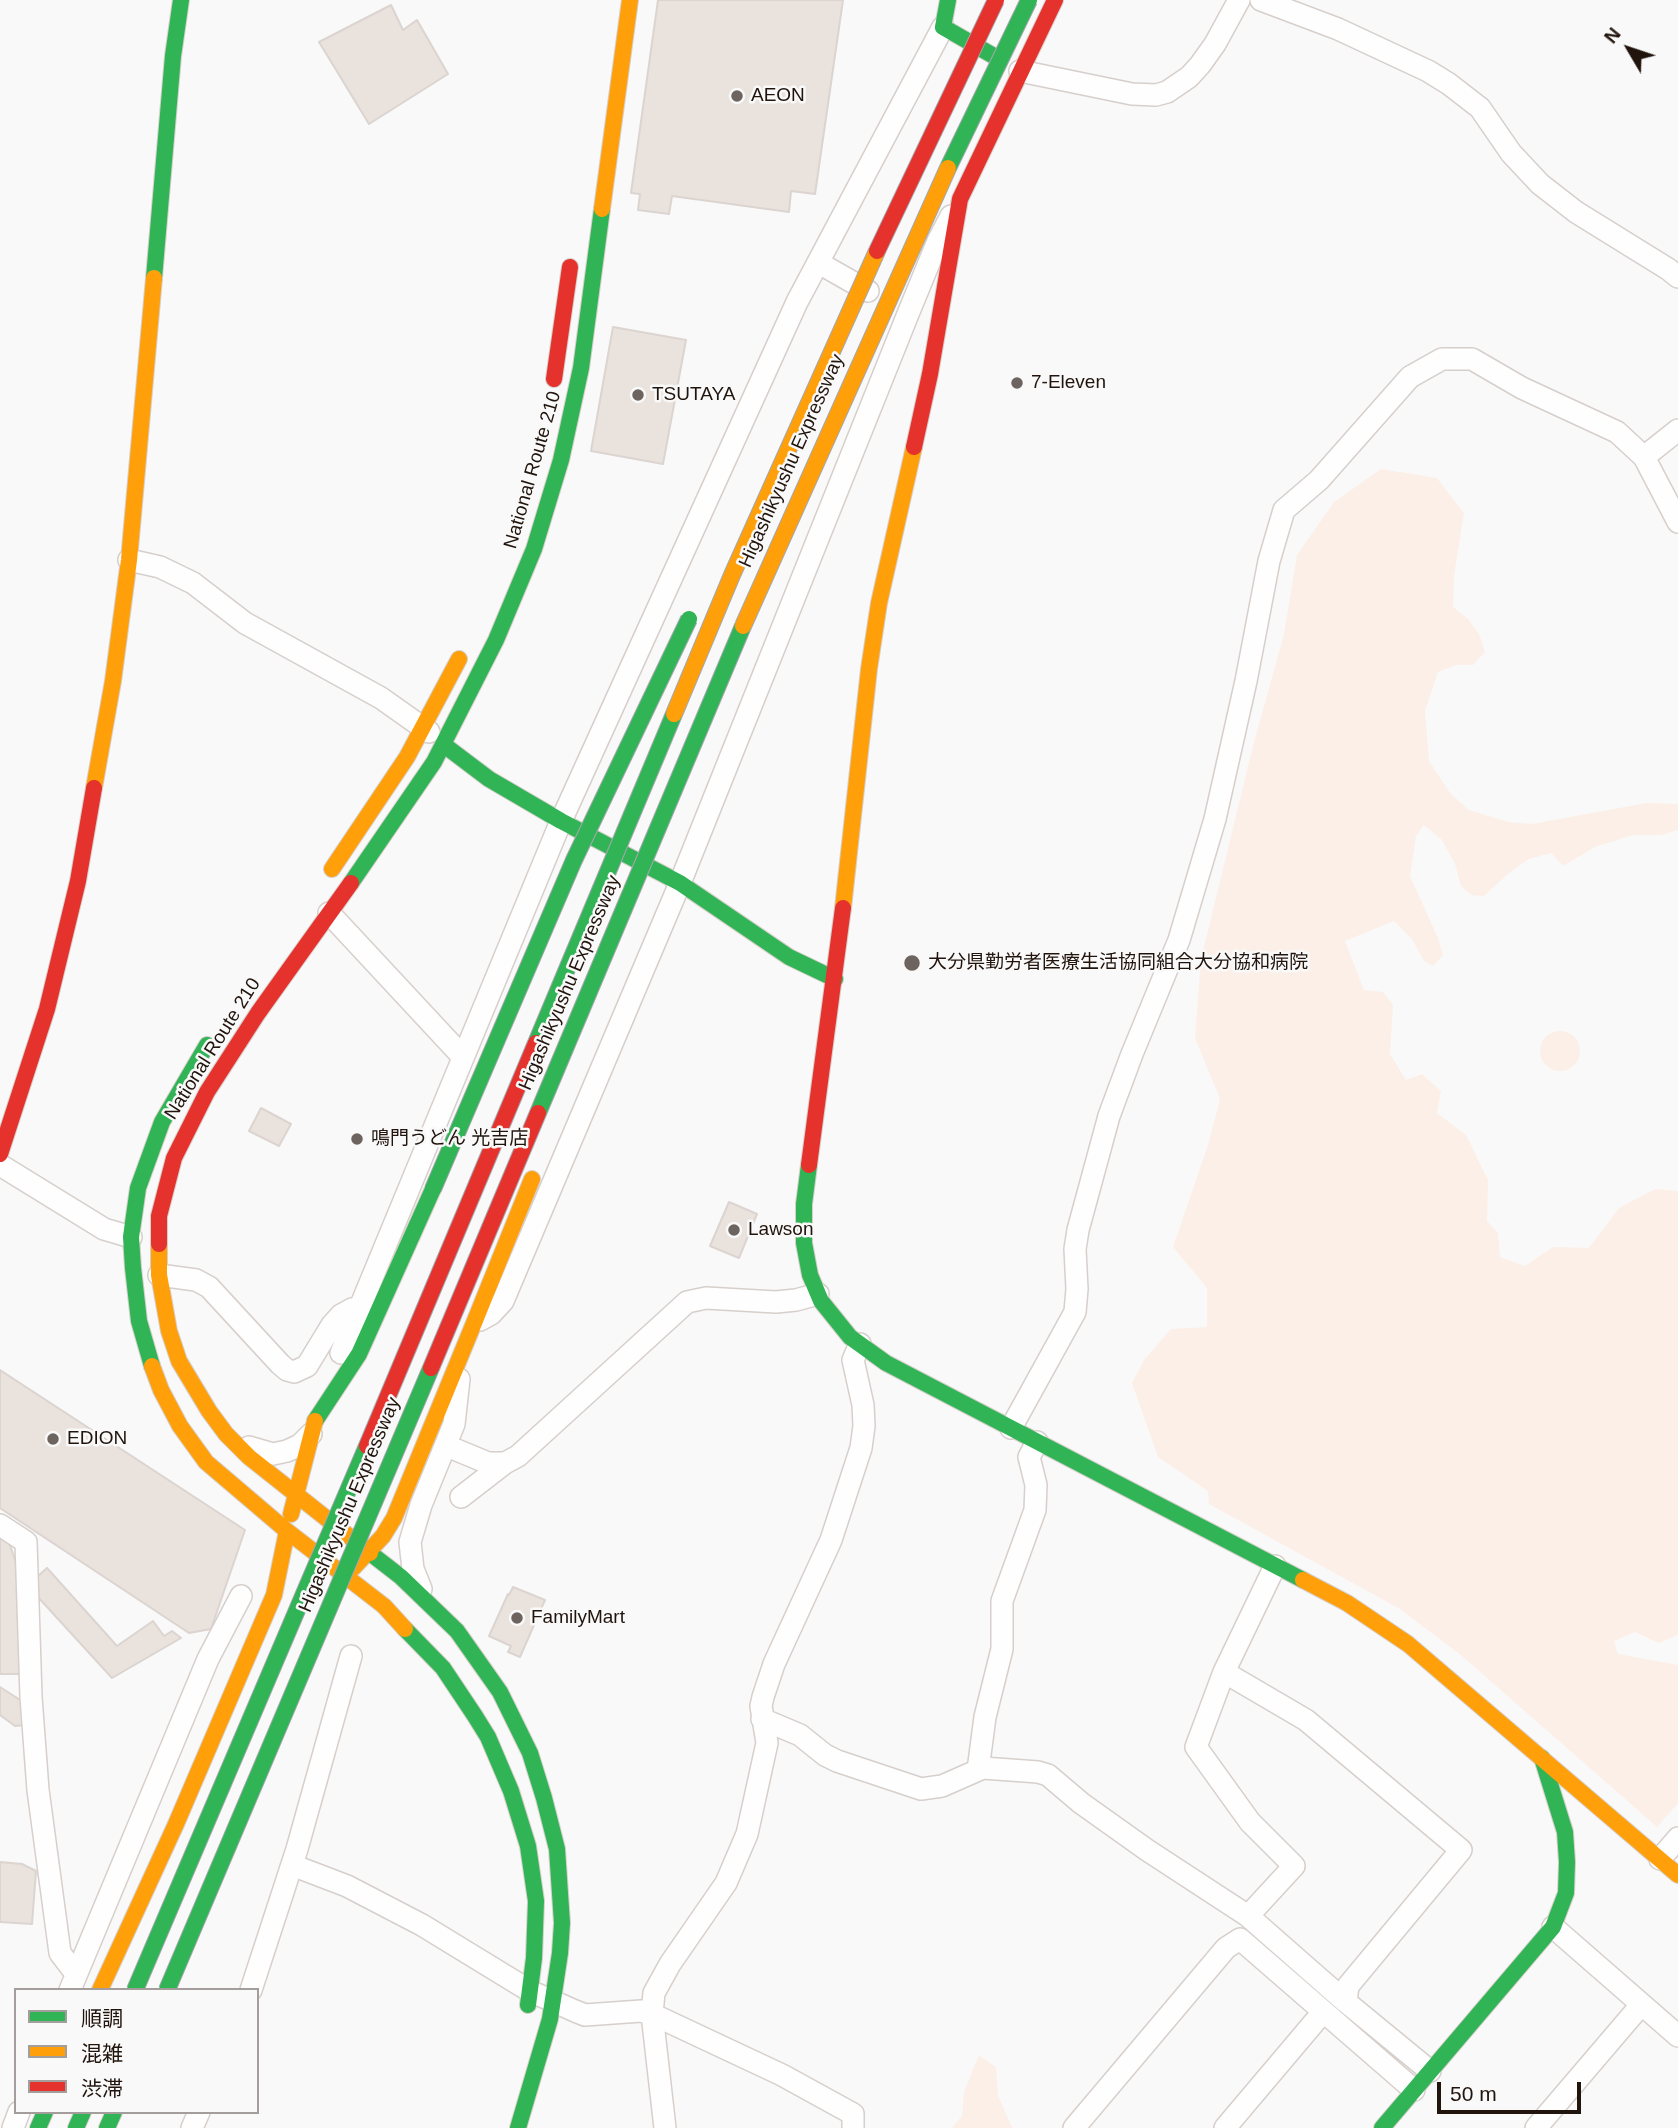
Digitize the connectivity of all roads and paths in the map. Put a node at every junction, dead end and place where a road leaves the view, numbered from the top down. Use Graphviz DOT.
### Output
graph roads {
  1 [pos="181,0"];
  2 [pos="631,0"];
  3 [pos="948,0"];
  4 [pos="996,0"];
  5 [pos="1029,0"];
  6 [pos="1055,0"];
  7 [pos="1239,0"];
  8 [pos="1261,0"];
  9 [pos="943,27"];
  10 [pos="1020,71"];
  11 [pos="944,106"];
  12 [pos="960,199"];
  13 [pos="921,225"];
  14 [pos="571,257"];
  15 [pos="818,263"];
  16 [pos="1678,277"];
  17 [pos="908,314"];
  18 [pos="930,374"];
  19 [pos="550,399"];
  20 [pos="785,418"];
  21 [pos="1678,430"];
  22 [pos="1644,457"];
  23 [pos="1678,522"];
  24 [pos="129,561"];
  25 [pos="695,605"];
  26 [pos="465,648"];
  27 [pos="424,728"];
  28 [pos="444,745"];
  29 [pos="717,747"];
  30 [pos="562,821"];
  31 [pos="670,858"];
  32 [pos="670,883"];
  33 [pos="319,887"];
  34 [pos="329,913"];
  35 [pos="835,979"];
  36 [pos="218,1029"];
  37 [pos="463,1056"];
  38 [pos="0,1154"];
  39 [pos="0,1165"];
  40 [pos="535,1173"];
  41 [pos="131,1237"];
  42 [pos="159,1275"];
  43 [pos="818,1294"];
  44 [pos="358,1309"];
  45 [pos="474,1323"];
  46 [pos="860,1344"];
  47 [pos="461,1360"];
  48 [pos="313,1428"];
  49 [pos="1011,1428"];
  50 [pos="226,1434"];
  51 [pos="1037,1442"];
  52 [pos="447,1446"];
  53 [pos="505,1463"];
  54 [pos="295,1494"];
  55 [pos="461,1497"];
  56 [pos="0,1525"];
  57 [pos="288,1531"];
  58 [pos="351,1537"];
  59 [pos="304,1545"];
  60 [pos="370,1552"];
  61 [pos="1275,1566"];
  62 [pos="346,1576"];
  63 [pos="274,1595"];
  64 [pos="241,1596"];
  65 [pos="428,1601"];
  66 [pos="406,1626"];
  67 [pos="290,1643"];
  68 [pos="351,1656"];
  69 [pos="1224,1672"];
  70 [pos="762,1719"];
  71 [pos="1542,1757"];
  72 [pos="978,1770"];
  73 [pos="1678,1838"];
  74 [pos="1660,1859"];
  75 [pos="292,1865"];
  76 [pos="1678,1875"];
  77 [pos="1248,1916"];
  78 [pos="1553,1927"];
  79 [pos="73,1982"];
  80 [pos="101,1988"];
  81 [pos="136,1988"];
  82 [pos="156,1988"];
  83 [pos="168,1988"];
  84 [pos="252,1988"];
  85 [pos="530,1991"];
  86 [pos="554,2002"];
  87 [pos="1346,2002"];
  88 [pos="1642,2005"];
  89 [pos="1323,2012"];
  90 [pos="652,2014"];
  91 [pos="523,2026"];
  92 [pos="1678,2036"];
  93 [pos="1430,2071"];
  94 [pos="1414,2090"];
  95 [pos="124,2115"];
  96 [pos="107,2128"];
  97 [pos="518,2128"];
  98 [pos="665,2128"];
  99 [pos="853,2128"];
  100 [pos="1074,2128"];
  101 [pos="1225,2128"];
  102 [pos="1382,2128"];
  103 [pos="1536,2128"];
  1 -- 24 [label="main road"];
  2 -- 28 [label="main road, National Route 210"];
  3 -- 9 [label="main road"];
  4 -- 11 [label="main road, Higashikyushu Expressway, bridge"];
  5 -- 13 [label="main road, Higashikyushu Expressway, bridge"];
  6 -- 10 [label="main road"];
  7 -- 10 [label="street"];
  8 -- 16 [label="street"];
  9 -- 10 [label="main road"];
  9 -- 15 [label="street"];
  10 -- 12 [label="main road"];
  11 -- 20 [label="main road, bridge"];
  11 -- 81 [label="main road, Higashikyushu Expressway, bridge"];
  12 -- 17 [label="street"];
  12 -- 18 [label="main road"];
  13 -- 29 [label="main road, bridge"];
  13 -- 83 [label="main road, Higashikyushu Expressway, bridge"];
  14 -- 19 [label="main road, National Route 210"];
  15 -- 17 [label="street"];
  15 -- 30 [label="street"];
  17 -- 18 [label="street"];
  17 -- 32 [label="street"];
  18 -- 35 [label="main road"];
  21 -- 22 [label="street"];
  22 -- 23 [label="street"];
  22 -- 49 [label="street"];
  24 -- 27 [label="street"];
  24 -- 38 [label="main road"];
  25 -- 48 [label="main road, bridge"];
  26 -- 27 [label="main road"];
  27 -- 28 [label="street"];
  27 -- 33 [label="main road"];
  28 -- 30 [label="main road"];
  28 -- 34 [label="main road, National Route 210"];
  30 -- 32 [label="main road"];
  30 -- 37 [label="street"];
  31 -- 32 [label="main road"];
  32 -- 35 [label="main road"];
  32 -- 45 [label="street"];
  34 -- 37 [label="street"];
  34 -- 42 [label="main road, National Route 210"];
  35 -- 43 [label="main road"];
  36 -- 41 [label="main road, National Route 210"];
  37 -- 44 [label="street"];
  39 -- 41 [label="street"];
  40 -- 45 [label="main road"];
  41 -- 57 [label="main road, National Route 210"];
  42 -- 44 [label="street"];
  42 -- 50 [label="main road, National Route 210"];
  43 -- 46 [label="main road"];
  43 -- 53 [label="street"];
  44 -- 48 [label="street"];
  45 -- 47 [label="main road"];
  46 -- 49 [label="main road"];
  46 -- 70 [label="street"];
  47 -- 52 [label="street"];
  47 -- 60 [label="main road"];
  48 -- 50 [label="street"];
  48 -- 54 [label="main road"];
  49 -- 51 [label="main road"];
  50 -- 54 [label="main road, National Route 210"];
  51 -- 61 [label="main road"];
  51 -- 72 [label="street"];
  52 -- 53 [label="street"];
  52 -- 65 [label="street"];
  53 -- 55 [label="street"];
  54 -- 57 [label="main road"];
  54 -- 58 [label="main road, National Route 210"];
  56 -- 79 [label="street"];
  57 -- 59 [label="main road, National Route 210"];
  57 -- 63 [label="main road"];
  58 -- 59 [label="main road"];
  58 -- 60 [label="main road, National Route 210"];
  59 -- 62 [label="main road, National Route 210"];
  59 -- 63 [label="main road"];
  60 -- 62 [label="main road"];
  60 -- 65 [label="main road, National Route 210"];
  61 -- 69 [label="street"];
  61 -- 71 [label="main road"];
  62 -- 66 [label="main road, National Route 210"];
  62 -- 67 [label="main road"];
  63 -- 80 [label="main road"];
  64 -- 79 [label="street"];
  65 -- 86 [label="main road, National Route 210"];
  66 -- 67 [label="main road"];
  66 -- 85 [label="main road, National Route 210"];
  67 -- 82 [label="main road"];
  68 -- 75 [label="street"];
  69 -- 77 [label="street"];
  69 -- 87 [label="street"];
  70 -- 72 [label="street"];
  70 -- 90 [label="street"];
  71 -- 74 [label="main road"];
  71 -- 78 [label="main road"];
  72 -- 77 [label="street"];
  73 -- 74 [label="street"];
  74 -- 76 [label="main road"];
  75 -- 84 [label="street"];
  75 -- 85 [label="street"];
  77 -- 87 [label="street"];
  78 -- 88 [label="street"];
  78 -- 93 [label="main road"];
  85 -- 86 [label="street"];
  85 -- 91 [label="main road, National Route 210"];
  86 -- 90 [label="street"];
  86 -- 97 [label="main road, National Route 210"];
  87 -- 93 [label="street"];
  88 -- 92 [label="street"];
  88 -- 103 [label="street"];
  89 -- 94 [label="street"];
  89 -- 100 [label="street"];
  89 -- 101 [label="street"];
  90 -- 98 [label="street"];
  90 -- 99 [label="street"];
  93 -- 94 [label="main road"];
  94 -- 102 [label="main road"];
  95 -- 96 [label="main road"];
}
